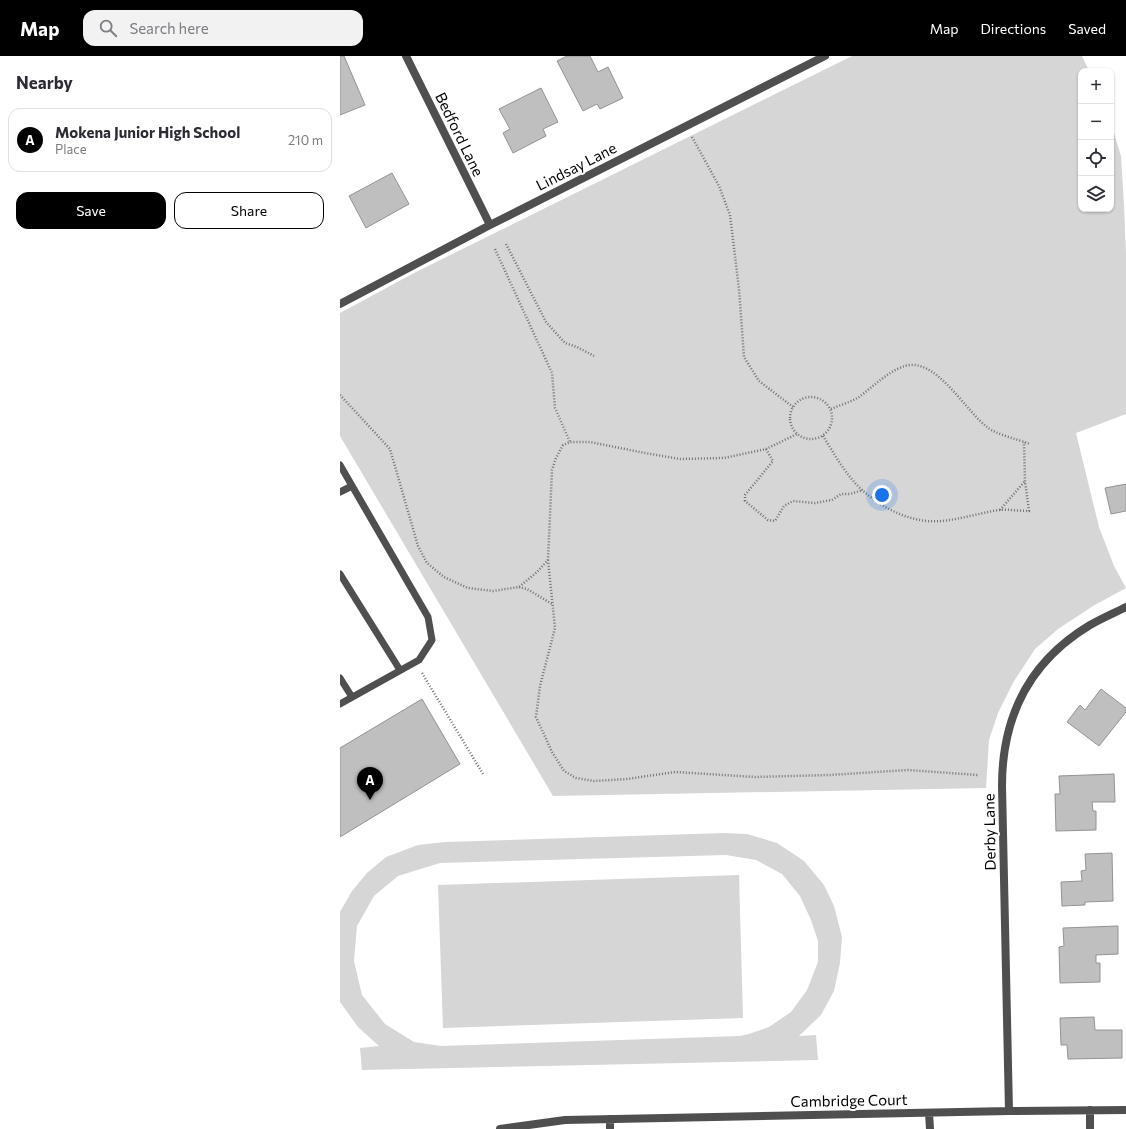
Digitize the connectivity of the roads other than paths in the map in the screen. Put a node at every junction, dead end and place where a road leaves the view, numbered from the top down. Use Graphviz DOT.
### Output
graph roads {
  1 [pos="406,56"];
  2 [pos="825,56"];
  3 [pos="490,225"];
  4 [pos="340,304"];
  5 [pos="340,465"];
  6 [pos="352,486"];
  7 [pos="340,492"];
  8 [pos="340,574"];
  9 [pos="1126,607"];
  10 [pos="400,670"];
  11 [pos="340,678"];
  12 [pos="352,697"];
  13 [pos="340,704"];
  14 [pos="1090,1110"];
  15 [pos="1126,1110"];
  16 [pos="1009,1111"];
  17 [pos="929,1112"];
  18 [pos="610,1120"];
  19 [pos="500,1129"];
  20 [pos="610,1129"];
  21 [pos="930,1129"];
  22 [pos="1090,1129"];
  1 -- 3 [label="street, Bedford Lane"];
  2 -- 3 [label="street, Lindsay Lane"];
  3 -- 4 [label="street, Lindsay Lane"];
  5 -- 6 [label="lane"];
  6 -- 7 [label="lane"];
  6 -- 10 [label="lane"];
  8 -- 10 [label="lane"];
  9 -- 16 [label="street, Derby Lane"];
  10 -- 12 [label="lane"];
  11 -- 12 [label="lane"];
  12 -- 13 [label="lane"];
  14 -- 15 [label="street, Cambridge Court"];
  14 -- 16 [label="street, Cambridge Court"];
  14 -- 22 [label="street"];
  16 -- 17 [label="street, Cambridge Court"];
  17 -- 18 [label="street, Cambridge Court"];
  17 -- 21 [label="street"];
  18 -- 19 [label="street, Cambridge Court"];
  18 -- 20 [label="street"];
}
